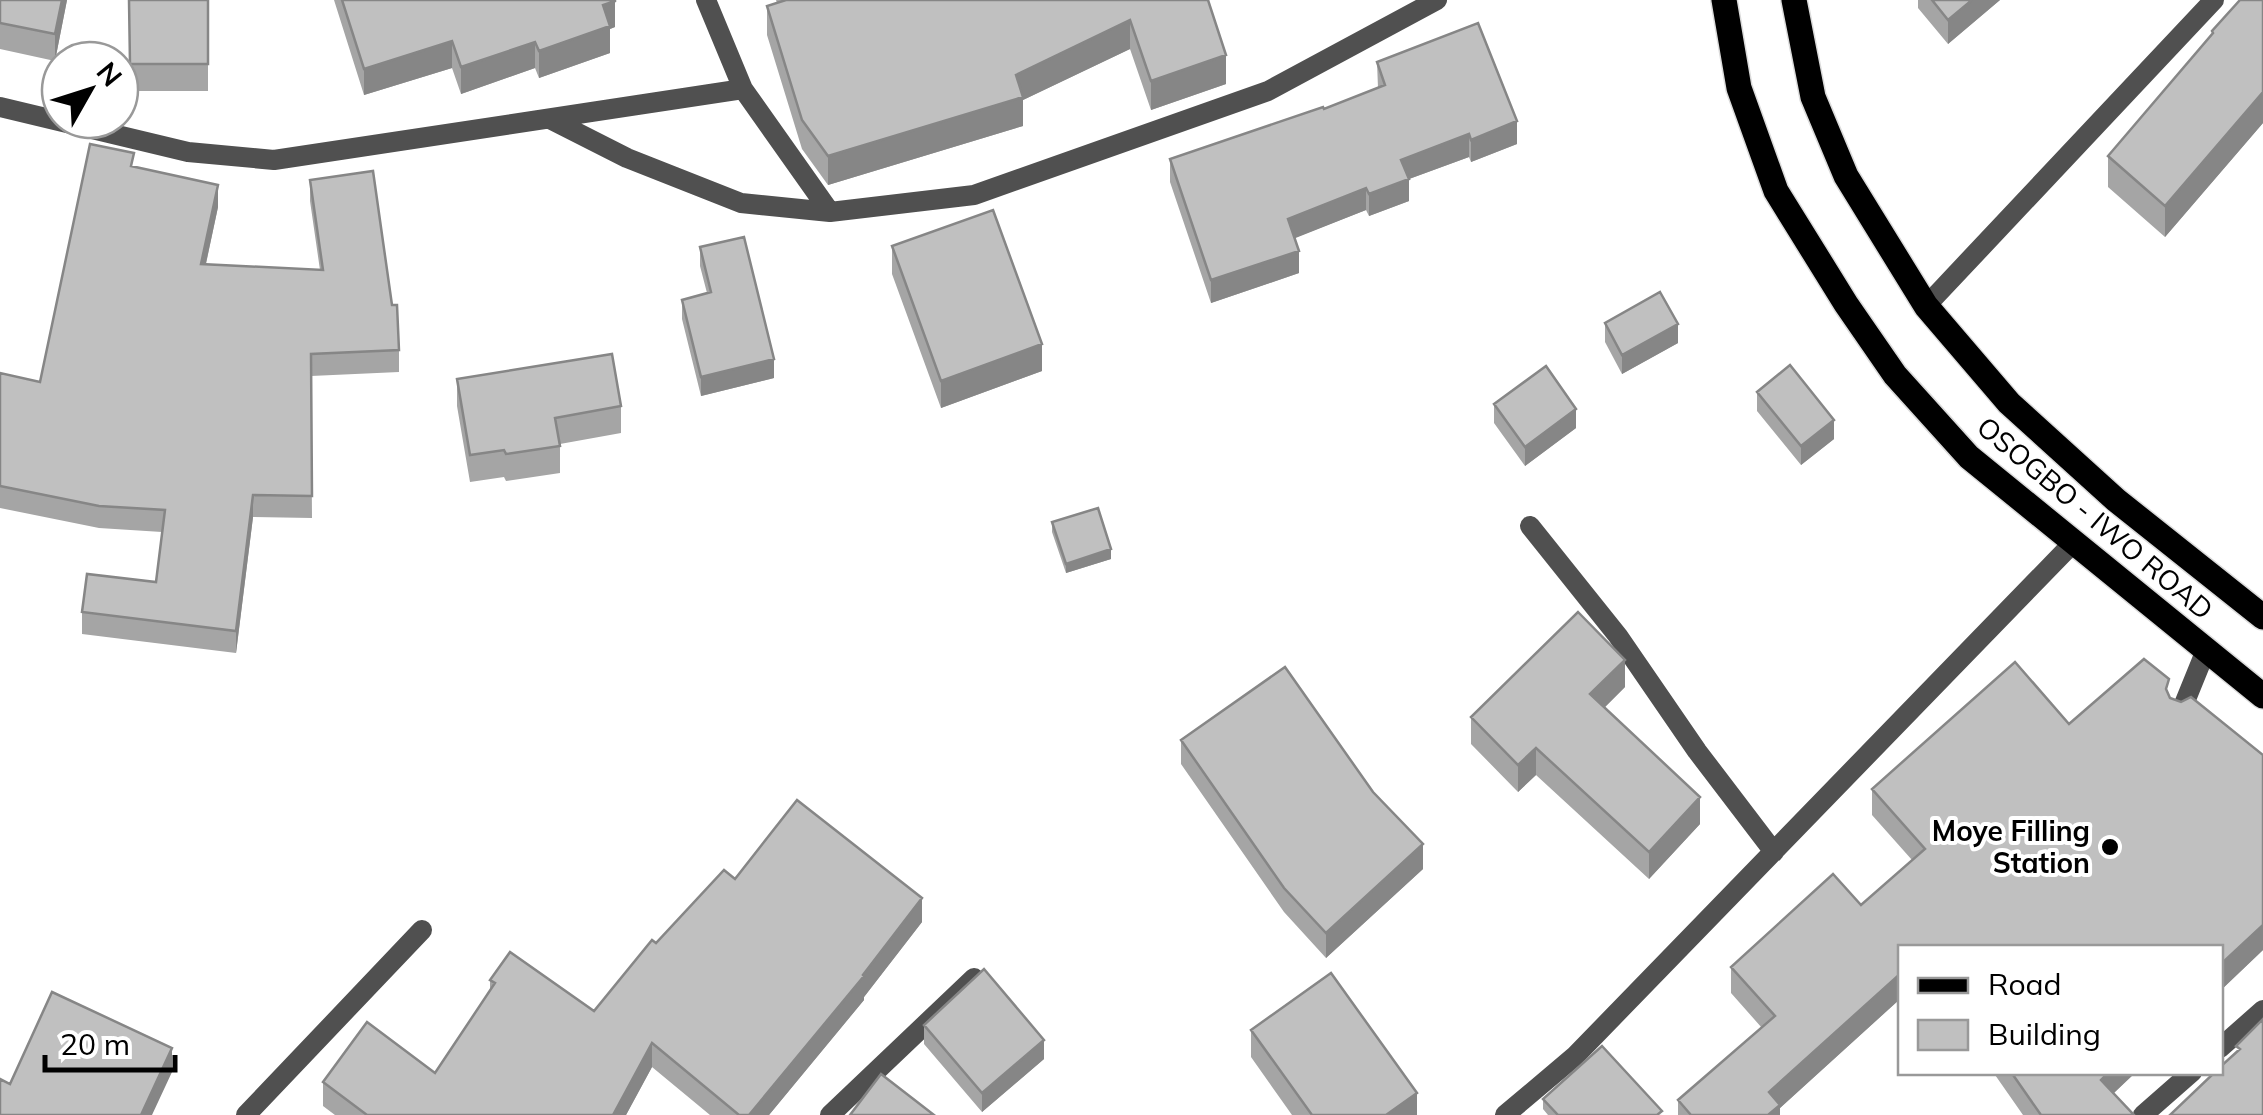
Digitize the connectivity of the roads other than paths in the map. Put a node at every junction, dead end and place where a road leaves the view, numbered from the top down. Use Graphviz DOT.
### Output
graph roads {
  1 [pos="706,0"];
  2 [pos="1437,0"];
  3 [pos="1724,0"];
  4 [pos="1794,0"];
  5 [pos="2214,0"];
  6 [pos="743,89"];
  7 [pos="0,107"];
  8 [pos="552,120"];
  9 [pos="830,212"];
  10 [pos="1926,306"];
  11 [pos="1530,526"];
  12 [pos="2073,543"];
  13 [pos="2263,617"];
  14 [pos="2206,650"];
  15 [pos="2263,696"];
  16 [pos="2180,714"];
  17 [pos="1774,852"];
  18 [pos="422,930"];
  19 [pos="974,978"];
  20 [pos="2263,1010"];
  21 [pos="2223,1045"];
  22 [pos="2189,1075"];
  23 [pos="246,1115"];
  24 [pos="830,1115"];
  25 [pos="1505,1115"];
  26 [pos="2143,1115"];
  1 -- 6 [label="street"];
  2 -- 9 [label="street"];
  3 -- 12 [label="main road, OSOGBO - IWO ROAD"];
  4 -- 10 [label="main road, OSOGBO - IWO ROAD"];
  5 -- 10 [label="street"];
  6 -- 8 [label="street"];
  6 -- 9 [label="street"];
  7 -- 8 [label="street"];
  8 -- 9 [label="street"];
  10 -- 13 [label="main road, OSOGBO - IWO ROAD"];
  11 -- 17 [label="street"];
  12 -- 14 [label="main road, OSOGBO - IWO ROAD"];
  12 -- 17 [label="street"];
  14 -- 15 [label="main road, OSOGBO - IWO ROAD"];
  14 -- 16 [label="street"];
  17 -- 25 [label="street"];
  18 -- 23 [label="street"];
  19 -- 24 [label="street"];
  20 -- 21 [label="street"];
  22 -- 26 [label="street"];
}
